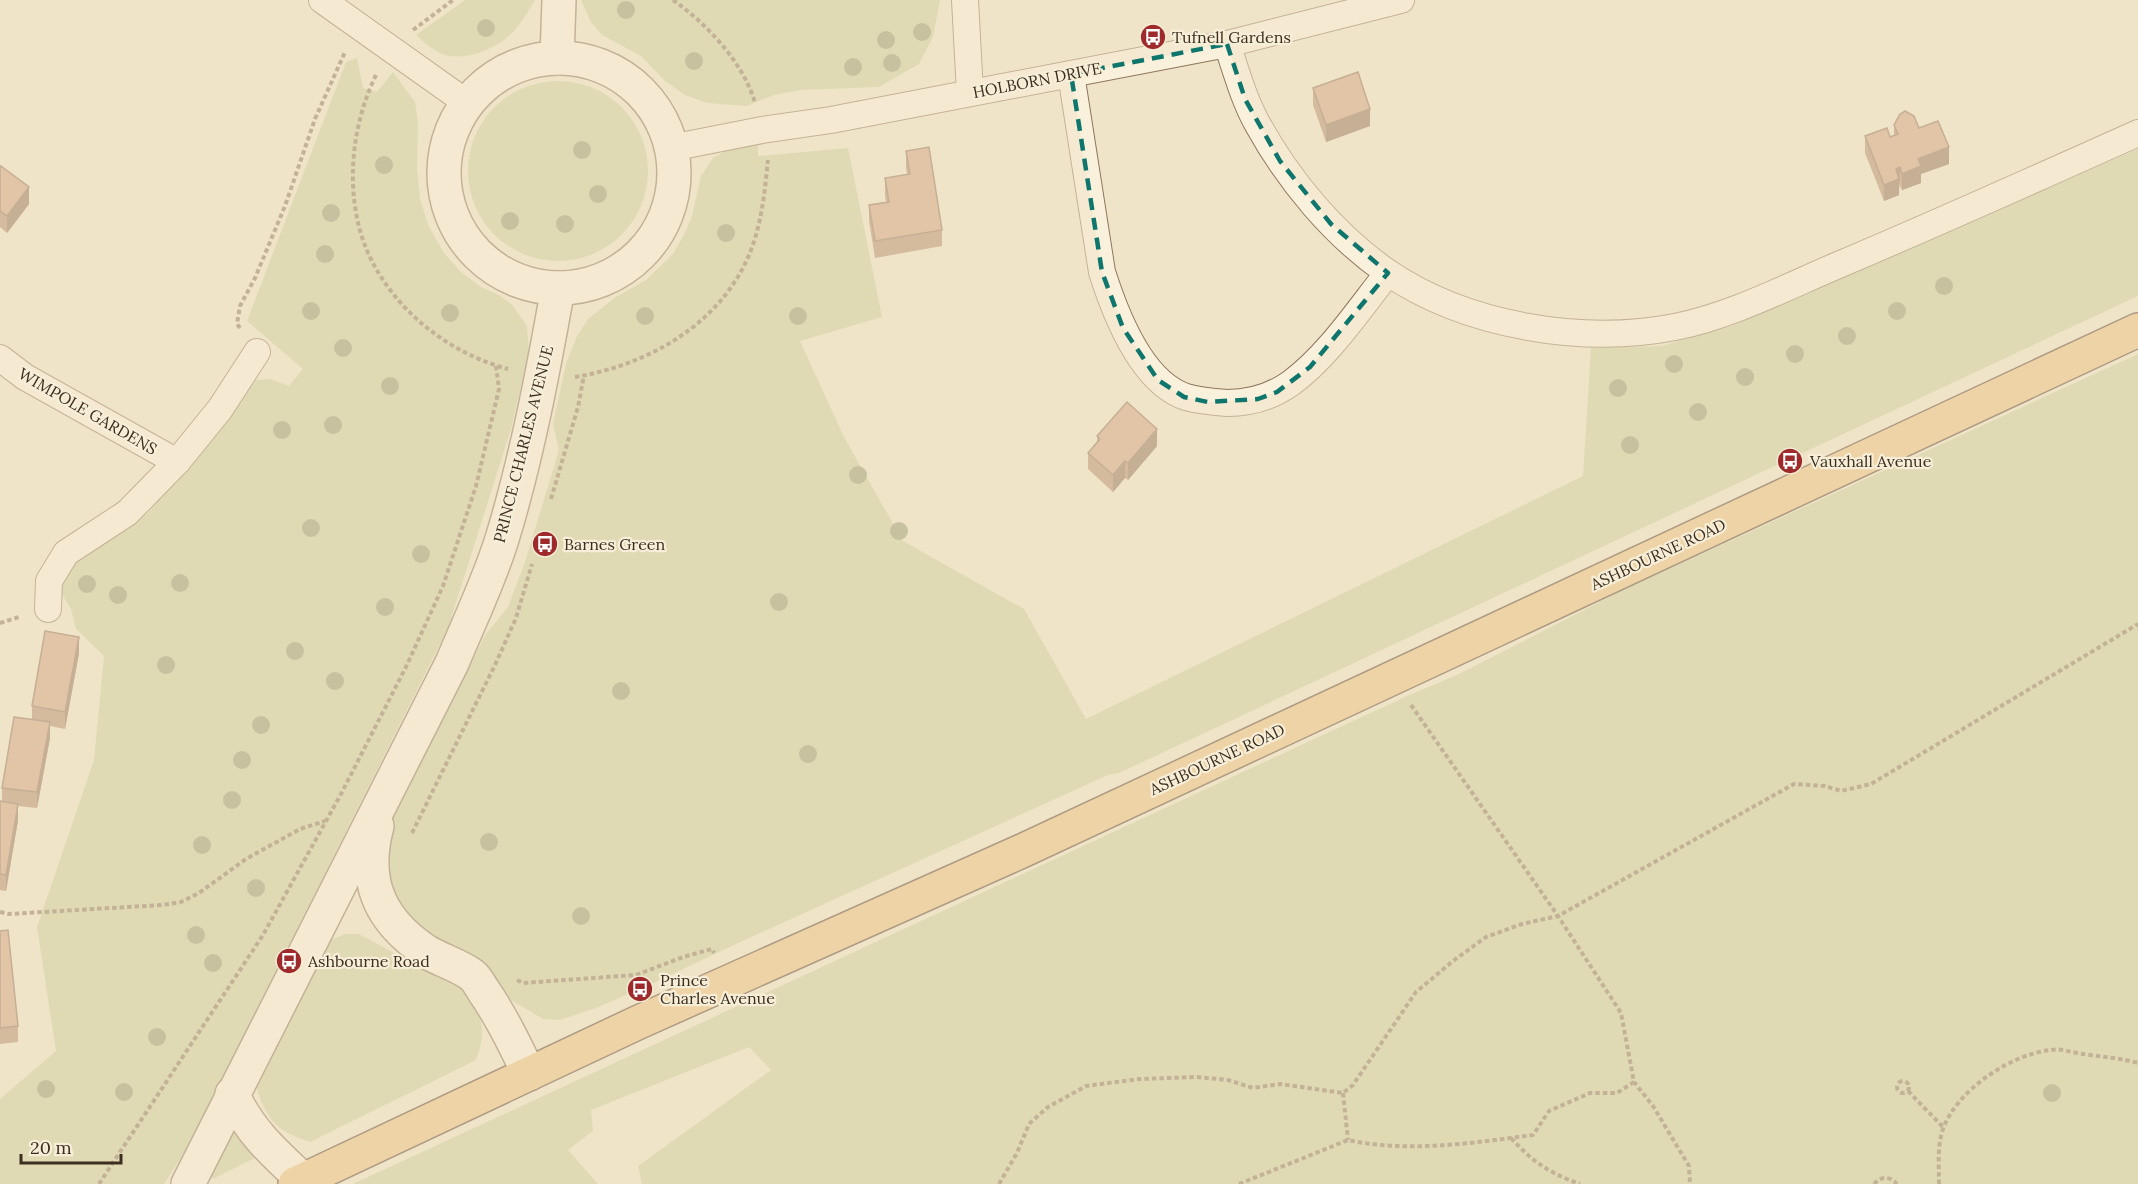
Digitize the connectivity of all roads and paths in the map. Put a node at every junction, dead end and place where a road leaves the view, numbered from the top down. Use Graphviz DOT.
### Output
graph roads {
  1 [pos="322,0"];
  2 [pos="453,0"];
  3 [pos="559,0"];
  4 [pos="673,0"];
  5 [pos="965,0"];
  6 [pos="1401,0"];
  7 [pos="1342,7"];
  8 [pos="348,20"];
  9 [pos="1227,44"];
  10 [pos="392,51"];
  11 [pos="557,58"];
  12 [pos="1071,74"];
  13 [pos="970,93"];
  14 [pos="468,103"];
  15 [pos="762,130"];
  16 [pos="2138,133"];
  17 [pos="671,148"];
  18 [pos="1388,273"];
  19 [pos="558,288"];
  20 [pos="2138,330"];
  21 [pos="257,352"];
  22 [pos="0,358"];
  23 [pos="496,366"];
  24 [pos="542,375"];
  25 [pos="584,375"];
  26 [pos="177,462"];
  27 [pos="549,507"];
  28 [pos="532,562"];
  29 [pos="48,609"];
  30 [pos="2138,624"];
  31 [pos="1407,699"];
  32 [pos="386,793"];
  33 [pos="326,821"];
  34 [pos="408,840"];
  35 [pos="0,912"];
  36 [pos="1558,916"];
  37 [pos="636,975"];
  38 [pos="513,978"];
  39 [pos="638,982"];
  40 [pos="725,984"];
  41 [pos="2138,1063"];
  42 [pos="529,1074"];
  43 [pos="1634,1082"];
  44 [pos="1908,1091"];
  45 [pos="1343,1093"];
  46 [pos="232,1094"];
  47 [pos="1943,1127"];
  48 [pos="1511,1137"];
  49 [pos="1348,1140"];
  50 [pos="299,1182"];
  51 [pos="99,1184"];
  52 [pos="188,1184"];
  53 [pos="999,1184"];
  54 [pos="1239,1184"];
  55 [pos="1580,1184"];
  56 [pos="1690,1184"];
  57 [pos="1874,1184"];
  58 [pos="1897,1184"];
  59 [pos="1939,1184"];
  1 -- 8 [label="street"];
  2 -- 10 [label="path"];
  3 -- 11 [label="street"];
  4 -- 15 [label="path"];
  5 -- 13 [label="street"];
  6 -- 7 [label="street, HOLBORN DRIVE"];
  7 -- 9 [label="street, HOLBORN DRIVE"];
  8 -- 10 [label="street"];
  8 -- 21 [label="path"];
  9 -- 12 [label="street, HOLBORN DRIVE"];
  9 -- 18 [label="street"];
  10 -- 14 [label="street"];
  10 -- 23 [label="path"];
  11 -- 14 [label="street"];
  11 -- 17 [label="street"];
  12 -- 13 [label="street, HOLBORN DRIVE"];
  12 -- 18 [label="street"];
  13 -- 15 [label="street, HOLBORN DRIVE"];
  14 -- 19 [label="street"];
  15 -- 17 [label="street, HOLBORN DRIVE"];
  15 -- 25 [label="path"];
  16 -- 18 [label="street"];
  17 -- 19 [label="street"];
  19 -- 24 [label="street, PRINCE CHARLES AVENUE"];
  20 -- 40 [label="highway, ASHBOURNE ROAD"];
  21 -- 26 [label="street"];
  22 -- 26 [label="street, WIMPOLE GARDENS"];
  23 -- 24 [label="path"];
  23 -- 33 [label="path"];
  24 -- 25 [label="path"];
  24 -- 32 [label="street, PRINCE CHARLES AVENUE"];
  25 -- 27 [label="path"];
  26 -- 29 [label="street"];
  28 -- 34 [label="path"];
  30 -- 36 [label="path"];
  31 -- 36 [label="path"];
  32 -- 42 [label="street, PRINCE CHARLES AVENUE"];
  32 -- 46 [label="street, PRINCE CHARLES AVENUE"];
  33 -- 35 [label="path"];
  33 -- 51 [label="path"];
  36 -- 43 [label="path"];
  36 -- 45 [label="path"];
  37 -- 38 [label="path"];
  37 -- 39 [label="path"];
  37 -- 40 [label="path"];
  40 -- 42 [label="highway, ASHBOURNE ROAD"];
  41 -- 47 [label="path"];
  42 -- 50 [label="highway, ASHBOURNE ROAD"];
  43 -- 48 [label="path"];
  43 -- 56 [label="path"];
  44 -- 47 [label="path"];
  45 -- 49 [label="path"];
  45 -- 53 [label="path"];
  46 -- 50 [label="street"];
  46 -- 52 [label="street, PRINCE CHARLES AVENUE"];
  47 -- 59 [label="path"];
  48 -- 49 [label="path"];
  48 -- 55 [label="path"];
  49 -- 54 [label="path"];
  57 -- 58 [label="path"];
}
